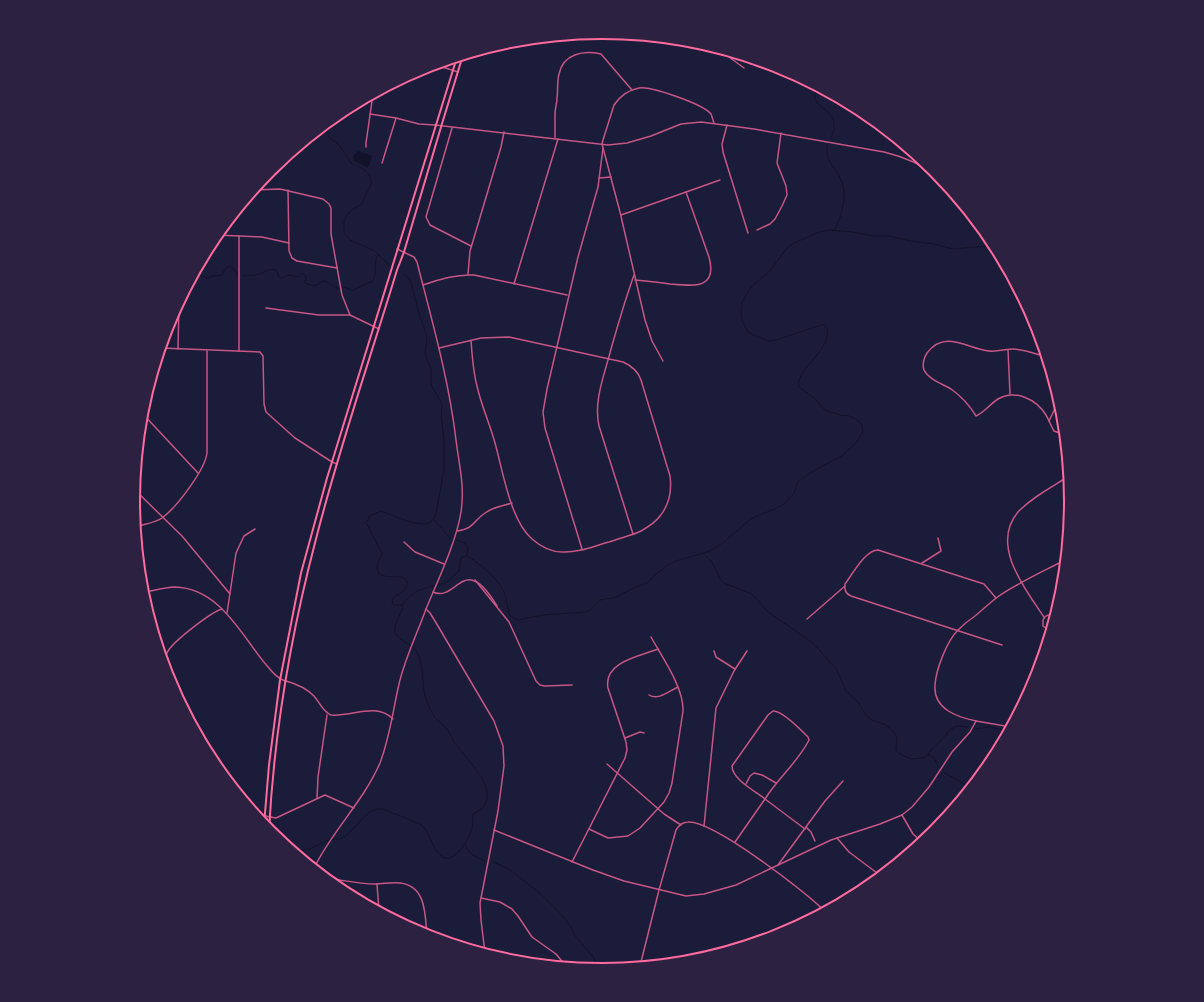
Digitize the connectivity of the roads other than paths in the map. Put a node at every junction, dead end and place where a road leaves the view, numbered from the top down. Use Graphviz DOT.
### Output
graph roads {
  1 [pos="732,59"];
  2 [pos="462,61"];
  3 [pos="455,63"];
  4 [pos="443,68"];
  5 [pos="744,68"];
  6 [pos="452,71"];
  7 [pos="458,72"];
  8 [pos="632,90"];
  9 [pos="372,100"];
  10 [pos="370,114"];
  11 [pos="396,118"];
  12 [pos="714,123"];
  13 [pos="435,125"];
  14 [pos="727,125"];
  15 [pos="440,127"];
  16 [pos="452,128"];
  17 [pos="504,132"];
  18 [pos="781,133"];
  19 [pos="555,138"];
  20 [pos="558,139"];
  21 [pos="602,144"];
  22 [pos="366,147"];
  23 [pos="603,148"];
  24 [pos="382,163"];
  25 [pos="918,164"];
  26 [pos="611,177"];
  27 [pos="599,178"];
  28 [pos="720,180"];
  29 [pos="261,189"];
  30 [pos="288,190"];
  31 [pos="686,192"];
  32 [pos="621,215"];
  33 [pos="757,230"];
  34 [pos="748,233"];
  35 [pos="224,235"];
  36 [pos="239,236"];
  37 [pos="289,243"];
  38 [pos="471,246"];
  39 [pos="397,250"];
  40 [pos="404,252"];
  41 [pos="337,268"];
  42 [pos="468,274"];
  43 [pos="634,275"];
  44 [pos="636,280"];
  45 [pos="514,284"];
  46 [pos="423,285"];
  47 [pos="568,295"];
  48 [pos="266,308"];
  49 [pos="350,315"];
  50 [pos="179,316"];
  51 [pos="373,327"];
  52 [pos="379,329"];
  53 [pos="471,340"];
  54 [pos="556,347"];
  55 [pos="166,348"];
  56 [pos="439,348"];
  57 [pos="178,349"];
  58 [pos="1008,350"];
  59 [pos="207,351"];
  60 [pos="239,351"];
  61 [pos="1040,356"];
  62 [pos="608,359"];
  63 [pos="663,361"];
  64 [pos="1010,395"];
  65 [pos="1055,409"];
  66 [pos="148,419"];
  67 [pos="1049,421"];
  68 [pos="1059,433"];
  69 [pos="332,462"];
  70 [pos="337,464"];
  71 [pos="198,473"];
  72 [pos="1063,479"];
  73 [pos="140,495"];
  74 [pos="512,503"];
  75 [pos="317,511"];
  76 [pos="323,512"];
  77 [pos="163,517"];
  78 [pos="141,525"];
  79 [pos="256,529"];
  80 [pos="456,531"];
  81 [pos="633,534"];
  82 [pos="938,538"];
  83 [pos="404,542"];
  84 [pos="583,550"];
  85 [pos="922,563"];
  86 [pos="1060,563"];
  87 [pos="444,564"];
  88 [pos="1021,583"];
  89 [pos="845,586"];
  90 [pos="149,592"];
  91 [pos="433,592"];
  92 [pos="230,594"];
  93 [pos="996,598"];
  94 [pos="222,609"];
  95 [pos="426,609"];
  96 [pos="227,613"];
  97 [pos="1049,615"];
  98 [pos="1044,617"];
  99 [pos="807,619"];
  100 [pos="290,626"];
  101 [pos="296,626"];
  102 [pos="1046,628"];
  103 [pos="958,630"];
  104 [pos="651,637"];
  105 [pos="1002,645"];
  106 [pos="658,649"];
  107 [pos="714,651"];
  108 [pos="747,651"];
  109 [pos="166,654"];
  110 [pos="735,669"];
  111 [pos="280,680"];
  112 [pos="286,681"];
  113 [pos="572,685"];
  114 [pos="678,687"];
  115 [pos="649,695"];
  116 [pos="328,714"];
  117 [pos="393,719"];
  118 [pos="976,721"];
  119 [pos="1005,726"];
  120 [pos="644,733"];
  121 [pos="624,738"];
  122 [pos="607,764"];
  123 [pos="617,774"];
  124 [pos="843,781"];
  125 [pos="776,783"];
  126 [pos="745,784"];
  127 [pos="317,798"];
  128 [pos="765,798"];
  129 [pos="354,808"];
  130 [pos="658,808"];
  131 [pos="265,815"];
  132 [pos="902,815"];
  133 [pos="270,817"];
  134 [pos="270,822"];
  135 [pos="681,824"];
  136 [pos="704,826"];
  137 [pos="806,828"];
  138 [pos="589,829"];
  139 [pos="494,830"];
  140 [pos="837,838"];
  141 [pos="917,838"];
  142 [pos="815,841"];
  143 [pos="735,842"];
  144 [pos="572,862"];
  145 [pos="316,864"];
  146 [pos="778,865"];
  147 [pos="771,868"];
  148 [pos="876,873"];
  149 [pos="337,879"];
  150 [pos="377,884"];
  151 [pos="659,890"];
  152 [pos="481,898"];
  153 [pos="379,905"];
  154 [pos="821,907"];
  155 [pos="426,928"];
  156 [pos="484,948"];
  157 [pos="561,961"];
  158 [pos="641,961"];
  1 -- 5 [label="street"];
  2 -- 7 [label="main road"];
  3 -- 6 [label="main road"];
  4 -- 6 [label="street"];
  6 -- 7 [label="street"];
  6 -- 13 [label="main road"];
  7 -- 15 [label="main road"];
  8 -- 12 [label="street"];
  8 -- 19 [label="street"];
  8 -- 21 [label="street"];
  9 -- 10 [label="street"];
  10 -- 11 [label="street"];
  10 -- 22 [label="street"];
  11 -- 13 [label="street"];
  11 -- 24 [label="street"];
  12 -- 14 [label="street"];
  12 -- 21 [label="street"];
  13 -- 15 [label="street"];
  13 -- 39 [label="main road"];
  14 -- 18 [label="street"];
  14 -- 34 [label="street"];
  15 -- 16 [label="street"];
  15 -- 40 [label="main road"];
  16 -- 17 [label="street"];
  16 -- 38 [label="street"];
  17 -- 19 [label="street"];
  17 -- 38 [label="street"];
  18 -- 25 [label="street"];
  18 -- 33 [label="street"];
  19 -- 20 [label="street"];
  20 -- 21 [label="street"];
  20 -- 45 [label="street"];
  21 -- 23 [label="street"];
  23 -- 26 [label="street"];
  23 -- 27 [label="street"];
  26 -- 27 [label="street"];
  26 -- 32 [label="street"];
  27 -- 47 [label="street"];
  28 -- 31 [label="street"];
  29 -- 30 [label="street"];
  30 -- 37 [label="street"];
  30 -- 41 [label="street"];
  31 -- 32 [label="street"];
  31 -- 44 [label="street"];
  32 -- 43 [label="street"];
  35 -- 36 [label="street"];
  36 -- 37 [label="street"];
  36 -- 60 [label="street"];
  37 -- 41 [label="street"];
  38 -- 42 [label="street"];
  39 -- 40 [label="street"];
  39 -- 51 [label="main road"];
  40 -- 46 [label="street"];
  40 -- 52 [label="main road"];
  41 -- 49 [label="street"];
  42 -- 45 [label="street"];
  42 -- 46 [label="street"];
  43 -- 44 [label="street"];
  43 -- 62 [label="street"];
  44 -- 63 [label="street"];
  45 -- 47 [label="street"];
  46 -- 56 [label="street"];
  47 -- 54 [label="street"];
  48 -- 49 [label="street"];
  49 -- 51 [label="street"];
  50 -- 57 [label="street"];
  51 -- 52 [label="street"];
  51 -- 69 [label="main road"];
  52 -- 70 [label="main road"];
  53 -- 54 [label="street"];
  53 -- 56 [label="street"];
  53 -- 74 [label="street"];
  54 -- 62 [label="street"];
  54 -- 84 [label="street"];
  55 -- 57 [label="street"];
  56 -- 80 [label="street"];
  57 -- 59 [label="street"];
  58 -- 61 [label="street"];
  58 -- 64 [label="street"];
  58 -- 64 [label="street"];
  59 -- 60 [label="street"];
  59 -- 71 [label="street"];
  60 -- 69 [label="street"];
  62 -- 81 [label="street"];
  62 -- 81 [label="street"];
  64 -- 67 [label="street"];
  65 -- 67 [label="street"];
  66 -- 71 [label="street"];
  67 -- 68 [label="street"];
  69 -- 70 [label="street"];
  69 -- 75 [label="main road"];
  70 -- 76 [label="main road"];
  71 -- 77 [label="street"];
  72 -- 88 [label="street"];
  73 -- 77 [label="street"];
  74 -- 80 [label="street"];
  74 -- 84 [label="street"];
  75 -- 76 [label="main road"];
  75 -- 100 [label="main road"];
  76 -- 101 [label="main road"];
  77 -- 78 [label="street"];
  77 -- 92 [label="street"];
  79 -- 92 [label="street"];
  80 -- 87 [label="street"];
  81 -- 84 [label="street"];
  82 -- 85 [label="street"];
  83 -- 87 [label="street"];
  85 -- 89 [label="street"];
  85 -- 93 [label="street"];
  86 -- 88 [label="street"];
  87 -- 91 [label="street"];
  88 -- 93 [label="street"];
  88 -- 98 [label="street"];
  89 -- 99 [label="street"];
  89 -- 103 [label="street"];
  90 -- 94 [label="street"];
  91 -- 95 [label="street"];
  91 -- 113 [label="street"];
  92 -- 96 [label="street"];
  93 -- 103 [label="street"];
  94 -- 96 [label="street"];
  94 -- 109 [label="street"];
  95 -- 117 [label="street"];
  95 -- 139 [label="street"];
  96 -- 111 [label="street"];
  97 -- 98 [label="street"];
  98 -- 102 [label="street"];
  100 -- 101 [label="main road"];
  100 -- 111 [label="main road"];
  101 -- 112 [label="main road"];
  103 -- 105 [label="street"];
  103 -- 118 [label="street"];
  104 -- 106 [label="street"];
  106 -- 114 [label="street"];
  106 -- 121 [label="street"];
  107 -- 110 [label="street"];
  108 -- 110 [label="street"];
  110 -- 136 [label="street"];
  111 -- 112 [label="street"];
  111 -- 131 [label="main road"];
  112 -- 116 [label="street"];
  112 -- 133 [label="main road"];
  114 -- 115 [label="street"];
  114 -- 130 [label="street"];
  116 -- 117 [label="street"];
  116 -- 127 [label="street"];
  117 -- 129 [label="street"];
  118 -- 119 [label="street"];
  118 -- 132 [label="street"];
  120 -- 121 [label="street"];
  121 -- 123 [label="street"];
  122 -- 123 [label="street"];
  123 -- 130 [label="street"];
  123 -- 138 [label="street"];
  124 -- 137 [label="street"];
  125 -- 126 [label="street"];
  125 -- 126 [label="street"];
  125 -- 128 [label="street"];
  126 -- 128 [label="street"];
  127 -- 129 [label="street"];
  127 -- 133 [label="street"];
  128 -- 137 [label="street"];
  128 -- 143 [label="street"];
  129 -- 145 [label="street"];
  130 -- 135 [label="street"];
  130 -- 138 [label="street"];
  131 -- 133 [label="street"];
  132 -- 140 [label="street"];
  132 -- 141 [label="street"];
  133 -- 134 [label="main road"];
  135 -- 136 [label="street"];
  135 -- 151 [label="street"];
  136 -- 143 [label="street"];
  137 -- 142 [label="street"];
  137 -- 146 [label="street"];
  138 -- 144 [label="street"];
  139 -- 144 [label="street"];
  139 -- 152 [label="street"];
  140 -- 146 [label="street"];
  140 -- 148 [label="street"];
  143 -- 147 [label="street"];
  144 -- 151 [label="street"];
  146 -- 147 [label="street"];
  147 -- 151 [label="street"];
  147 -- 154 [label="street"];
  149 -- 150 [label="street"];
  150 -- 153 [label="street"];
  150 -- 155 [label="street"];
  151 -- 158 [label="street"];
  152 -- 156 [label="street"];
  152 -- 157 [label="street"];
}
